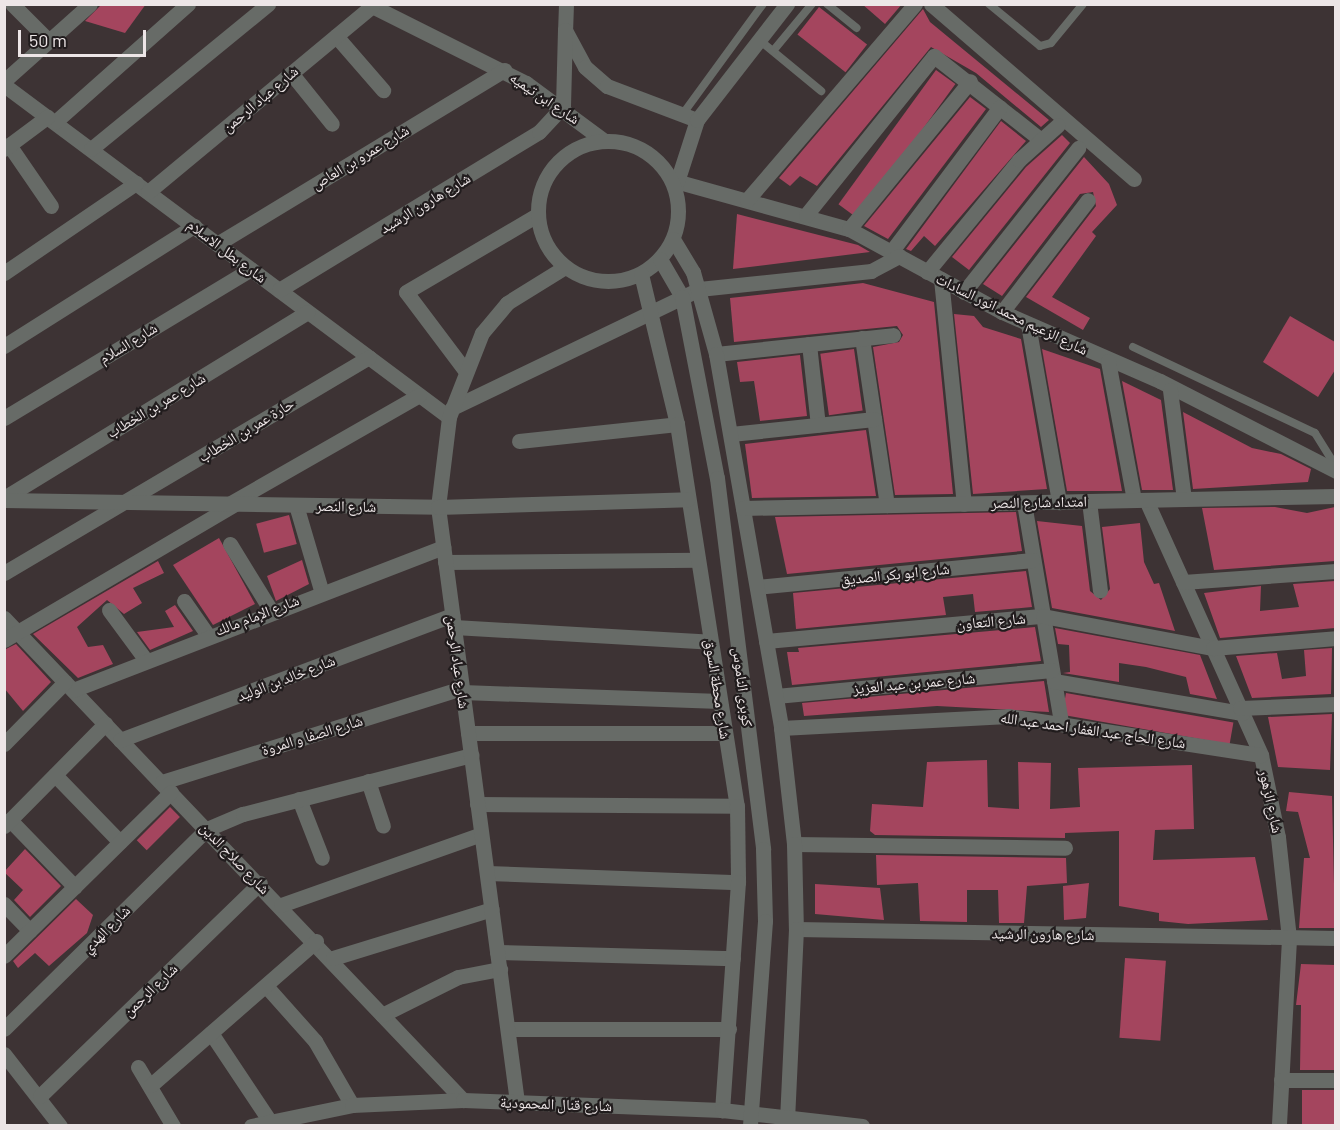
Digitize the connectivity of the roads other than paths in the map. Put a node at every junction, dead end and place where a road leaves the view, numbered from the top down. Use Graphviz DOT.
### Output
graph roads {
  1 [pos="12,4"];
  2 [pos="90,4"];
  3 [pos="188,4"];
  4 [pos="268,4"];
  5 [pos="566,4"];
  6 [pos="763,4"];
  7 [pos="787,4"];
  8 [pos="812,4"];
  9 [pos="827,4"];
  10 [pos="915,4"];
  11 [pos="931,4"];
  12 [pos="989,4"];
  13 [pos="1083,4"];
  14 [pos="370,5"];
  15 [pos="857,28"];
  16 [pos="565,30"];
  17 [pos="336,36"];
  18 [pos="758,39"];
  19 [pos="49,41"];
  20 [pos="773,51"];
  21 [pos="504,70"];
  22 [pos="291,73"];
  23 [pos="970,81"];
  24 [pos="4,83"];
  25 [pos="383,90"];
  26 [pos="821,91"];
  27 [pos="563,106"];
  28 [pos="1000,107"];
  29 [pos="681,116"];
  30 [pos="51,119"];
  31 [pos="697,120"];
  32 [pos="332,124"];
  33 [pos="1058,125"];
  34 [pos="1040,139"];
  35 [pos="603,140"];
  36 [pos="7,147"];
  37 [pos="1078,148"];
  38 [pos="91,149"];
  39 [pos="1134,179"];
  40 [pos="677,185"];
  41 [pos="142,188"];
  42 [pos="747,200"];
  43 [pos="1088,200"];
  44 [pos="51,206"];
  45 [pos="537,214"];
  46 [pos="806,215"];
  47 [pos="194,226"];
  48 [pos="849,229"];
  49 [pos="673,239"];
  50 [pos="217,244"];
  51 [pos="895,254"];
  52 [pos="660,259"];
  53 [pos="565,267"];
  54 [pos="250,269"];
  55 [pos="927,272"];
  56 [pos="4,273"];
  57 [pos="640,274"];
  58 [pos="941,279"];
  59 [pos="699,289"];
  60 [pos="279,290"];
  61 [pos="964,292"];
  62 [pos="682,297"];
  63 [pos="308,312"];
  64 [pos="651,312"];
  65 [pos="1002,312"];
  66 [pos="1028,324"];
  67 [pos="893,335"];
  68 [pos="862,338"];
  69 [pos="809,344"];
  70 [pos="4,346"];
  71 [pos="1133,347"];
  72 [pos="716,354"];
  73 [pos="369,357"];
  74 [pos="1108,361"];
  75 [pos="464,369"];
  76 [pos="1170,390"];
  77 [pos="419,395"];
  78 [pos="450,412"];
  79 [pos="4,418"];
  80 [pos="874,419"];
  81 [pos="677,424"];
  82 [pos="818,425"];
  83 [pos="731,434"];
  84 [pos="519,441"];
  85 [pos="1332,462"];
  86 [pos="1335,496"];
  87 [pos="4,499"];
  88 [pos="688,499"];
  89 [pos="1184,499"];
  90 [pos="1140,500"];
  91 [pos="1089,501"];
  92 [pos="123,502"];
  93 [pos="1024,502"];
  94 [pos="1059,502"];
  95 [pos="232,504"];
  96 [pos="964,504"];
  97 [pos="296,505"];
  98 [pos="887,505"];
  99 [pos="438,507"];
  100 [pos="744,508"];
  101 [pos="230,544"];
  102 [pos="444,554"];
  103 [pos="698,560"];
  104 [pos="1033,560"];
  105 [pos="1335,571"];
  106 [pos="4,573"];
  107 [pos="1183,582"];
  108 [pos="757,587"];
  109 [pos="321,590"];
  110 [pos="1100,590"];
  111 [pos="184,601"];
  112 [pos="270,609"];
  113 [pos="109,610"];
  114 [pos="1042,616"];
  115 [pos="453,621"];
  116 [pos="8,629"];
  117 [pos="207,634"];
  118 [pos="1335,638"];
  119 [pos="766,641"];
  120 [pos="711,642"];
  121 [pos="1213,648"];
  122 [pos="145,660"];
  123 [pos="1053,675"];
  124 [pos="69,686"];
  125 [pos="462,690"];
  126 [pos="776,696"];
  127 [pos="720,701"];
  128 [pos="1335,704"];
  129 [pos="1241,710"];
  130 [pos="1061,722"];
  131 [pos="105,724"];
  132 [pos="781,728"];
  133 [pos="468,733"];
  134 [pos="725,733"];
  135 [pos="120,740"];
  136 [pos="4,744"];
  137 [pos="471,755"];
  138 [pos="1261,755"];
  139 [pos="55,775"];
  140 [pos="368,781"];
  141 [pos="166,787"];
  142 [pos="299,799"];
  143 [pos="477,804"];
  144 [pos="737,806"];
  145 [pos="7,823"];
  146 [pos="383,826"];
  147 [pos="207,829"];
  148 [pos="482,834"];
  149 [pos="120,842"];
  150 [pos="794,844"];
  151 [pos="1065,848"];
  152 [pos="322,858"];
  153 [pos="487,873"];
  154 [pos="738,882"];
  155 [pos="260,883"];
  156 [pos="75,887"];
  157 [pos="4,904"];
  158 [pos="281,905"];
  159 [pos="492,909"];
  160 [pos="796,929"];
  161 [pos="30,931"];
  162 [pos="1335,938"];
  163 [pos="1289,939"];
  164 [pos="316,941"];
  165 [pos="497,952"];
  166 [pos="4,956"];
  167 [pos="333,958"];
  168 [pos="733,958"];
  169 [pos="500,969"];
  170 [pos="266,986"];
  171 [pos="382,1015"];
  172 [pos="4,1029"];
  173 [pos="508,1029"];
  174 [pos="729,1029"];
  175 [pos="211,1033"];
  176 [pos="4,1054"];
  177 [pos="138,1067"];
  178 [pos="1281,1080"];
  179 [pos="1335,1080"];
  180 [pos="151,1085"];
  181 [pos="40,1096"];
  182 [pos="463,1100"];
  183 [pos="517,1102"];
  184 [pos="352,1105"];
  185 [pos="722,1110"];
  186 [pos="787,1117"];
  187 [pos="269,1120"];
  188 [pos="60,1125"];
  189 [pos="173,1125"];
  190 [pos="251,1125"];
  191 [pos="750,1125"];
  192 [pos="862,1125"];
  193 [pos="1279,1125"];
  1 -- 19 [label="street"];
  2 -- 19 [label="street"];
  3 -- 30 [label="street"];
  4 -- 38 [label="street"];
  5 -- 16 [label="street"];
  6 -- 29 [label="lane"];
  7 -- 18 [label="street"];
  8 -- 20 [label="lane"];
  9 -- 15 [label="lane"];
  10 -- 42 [label="street"];
  11 -- 39 [label="street"];
  12 -- 13 [label="lane"];
  14 -- 17 [label="street, شارع عباد الرحمن"];
  14 -- 21 [label="street, شارع ابن تيميه"];
  16 -- 27 [label="street"];
  16 -- 29 [label="street"];
  17 -- 22 [label="street, شارع عباد الرحمن"];
  17 -- 25 [label="street"];
  18 -- 20 [label="lane"];
  18 -- 31 [label="street"];
  19 -- 24 [label="street"];
  20 -- 26 [label="lane"];
  21 -- 27 [label="street, شارع ابن تيميه"];
  21 -- 50 [label="street, شارع عمرو بن العاص"];
  22 -- 32 [label="street"];
  22 -- 41 [label="street, شارع عباد الرحمن"];
  23 -- 28 [label="street"];
  23 -- 46 [label="street"];
  23 -- 48 [label="street"];
  24 -- 30 [label="street, شارع بطل الاسلام"];
  27 -- 35 [label="street, شارع ابن تيميه"];
  27 -- 60 [label="street, شارع هارون الرشيد"];
  28 -- 34 [label="street"];
  28 -- 51 [label="street"];
  29 -- 31 [label="street"];
  30 -- 36 [label="street"];
  30 -- 38 [label="street, شارع بطل الاسلام"];
  31 -- 40 [label="street"];
  33 -- 34 [label="street"];
  34 -- 55 [label="street"];
  35 -- 40 [label="street, شارع ابن تيميه"];
  35 -- 45 [label="street"];
  36 -- 44 [label="street"];
  37 -- 61 [label="street"];
  38 -- 41 [label="street, شارع بطل الاسلام"];
  40 -- 42 [label="street, شارع الزعيم محمد انور السادات"];
  40 -- 49 [label="street"];
  41 -- 47 [label="street, شارع بطل الاسلام"];
  41 -- 56 [label="street, شارع عباد الرحمن"];
  42 -- 46 [label="street, شارع الزعيم محمد انور السادات"];
  43 -- 65 [label="street"];
  45 -- 53 [label="street"];
  45 -- 75 [label="street"];
  46 -- 48 [label="street, شارع الزعيم محمد انور السادات"];
  47 -- 50 [label="street, شارع بطل الاسلام"];
  47 -- 70 [label="street"];
  48 -- 51 [label="street, شارع الزعيم محمد انور السادات"];
  49 -- 52 [label="street"];
  49 -- 59 [label="street"];
  50 -- 54 [label="street, شارع بطل الاسلام"];
  51 -- 55 [label="street, شارع الزعيم محمد انور السادات"];
  51 -- 59 [label="street"];
  52 -- 57 [label="street"];
  52 -- 62 [label="street, كوبرى الناموس"];
  53 -- 57 [label="street"];
  53 -- 75 [label="street, شارع عباد الرحمن"];
  54 -- 60 [label="street, شارع بطل الاسلام"];
  54 -- 79 [label="street, شارع السلام"];
  55 -- 58 [label="street, شارع الزعيم محمد انور السادات"];
  57 -- 64 [label="street, شارع محطة السوق"];
  58 -- 61 [label="street, شارع الزعيم محمد انور السادات"];
  58 -- 96 [label="street"];
  59 -- 62 [label="street"];
  59 -- 72 [label="street"];
  60 -- 63 [label="street, شارع بطل الاسلام"];
  61 -- 65 [label="street, شارع الزعيم محمد انور السادات"];
  62 -- 64 [label="street"];
  62 -- 191 [label="street, كوبرى الناموس, bridge"];
  63 -- 73 [label="street, شارع بطل الاسلام"];
  63 -- 87 [label="street, شارع عمر بن الخطاب"];
  64 -- 78 [label="street"];
  64 -- 81 [label="street, شارع محطة السوق"];
  65 -- 66 [label="street, شارع الزعيم محمد انور السادات"];
  66 -- 74 [label="street, شارع الزعيم محمد انور السادات"];
  66 -- 94 [label="street"];
  67 -- 68 [label="street"];
  68 -- 69 [label="street"];
  68 -- 80 [label="street"];
  69 -- 72 [label="street"];
  69 -- 82 [label="street"];
  71 -- 85 [label="lane"];
  72 -- 83 [label="street"];
  73 -- 77 [label="street, شارع بطل الاسلام"];
  73 -- 92 [label="street, حارة عمر بن الخطاب"];
  74 -- 76 [label="street, شارع الزعيم محمد انور السادات"];
  74 -- 90 [label="street, شارع الزهور"];
  75 -- 78 [label="street, شارع عباد الرحمن"];
  76 -- 85 [label="street, شارع الزعيم محمد انور السادات"];
  76 -- 89 [label="street"];
  77 -- 78 [label="street, شارع بطل الاسلام"];
  77 -- 95 [label="street"];
  78 -- 99 [label="street, شارع عباد الرحمن"];
  80 -- 82 [label="street"];
  80 -- 98 [label="street"];
  81 -- 84 [label="street"];
  81 -- 88 [label="street, شارع محطة السوق"];
  82 -- 83 [label="street"];
  83 -- 100 [label="street"];
  86 -- 89 [label="street, امتداد شارع النصر"];
  87 -- 92 [label="street, شارع النصر"];
  88 -- 99 [label="street, شارع النصر"];
  88 -- 103 [label="street, شارع محطة السوق"];
  89 -- 90 [label="street, امتداد شارع النصر"];
  90 -- 91 [label="street, امتداد شارع النصر"];
  90 -- 107 [label="street, شارع الزهور"];
  91 -- 94 [label="street, امتداد شارع النصر"];
  91 -- 110 [label="street"];
  92 -- 95 [label="street, شارع النصر"];
  92 -- 106 [label="street, حارة عمر بن الخطاب"];
  93 -- 94 [label="street, امتداد شارع النصر"];
  93 -- 96 [label="street, امتداد شارع النصر"];
  93 -- 104 [label="street"];
  95 -- 97 [label="street, شارع النصر"];
  95 -- 116 [label="street"];
  96 -- 98 [label="street, امتداد شارع النصر"];
  97 -- 99 [label="street, شارع النصر"];
  97 -- 109 [label="street"];
  98 -- 100 [label="street, امتداد شارع النصر"];
  99 -- 102 [label="street, شارع عباد الرحمن"];
  100 -- 108 [label="street"];
  101 -- 112 [label="street"];
  102 -- 103 [label="street, شارع الإمام مالك"];
  102 -- 109 [label="street, شارع الإمام مالك"];
  102 -- 115 [label="street, شارع عباد الرحمن"];
  103 -- 120 [label="street, شارع محطة السوق"];
  104 -- 108 [label="street, شارع ابو بكر الصديق"];
  104 -- 114 [label="street"];
  105 -- 107 [label="street"];
  107 -- 121 [label="street, شارع الزهور"];
  108 -- 119 [label="street"];
  109 -- 112 [label="street, شارع الإمام مالك"];
  111 -- 117 [label="street"];
  112 -- 117 [label="street, شارع الإمام مالك"];
  113 -- 122 [label="street"];
  114 -- 119 [label="street, شارع التعاون"];
  114 -- 121 [label="street, شارع التعاون"];
  114 -- 123 [label="street"];
  115 -- 120 [label="street"];
  115 -- 125 [label="street, شارع عباد الرحمن"];
  115 -- 135 [label="street, شارع خالد بن الوليد"];
  116 -- 124 [label="street, شارع صلاح الدين"];
  117 -- 122 [label="street, شارع الإمام مالك"];
  118 -- 121 [label="street, شارع التعاون"];
  119 -- 126 [label="street"];
  120 -- 127 [label="street, شارع محطة السوق"];
  121 -- 129 [label="street, شارع الزهور"];
  122 -- 124 [label="street, شارع الإمام مالك"];
  123 -- 126 [label="street, شارع عمر بن عبد العزيز"];
  123 -- 129 [label="street, شارع عمر بن عبد العزيز"];
  123 -- 130 [label="street"];
  124 -- 131 [label="street, شارع صلاح الدين"];
  124 -- 136 [label="street"];
  125 -- 127 [label="street, شارع الصفا و المروة"];
  125 -- 133 [label="street, شارع عباد الرحمن"];
  125 -- 141 [label="street, شارع الصفا و المروة"];
  126 -- 132 [label="street"];
  127 -- 134 [label="street, شارع محطة السوق"];
  128 -- 129 [label="street, شارع عمر بن عبد العزيز"];
  129 -- 138 [label="street, شارع الزهور"];
  130 -- 132 [label="street, شارع الحاج عبد الغفار احمد عبد الله"];
  130 -- 138 [label="street, شارع الحاج عبد الغفار احمد عبد الله"];
  131 -- 135 [label="street, شارع صلاح الدين"];
  131 -- 139 [label="street"];
  132 -- 150 [label="street"];
  133 -- 134 [label="street"];
  133 -- 137 [label="street, شارع عباد الرحمن"];
  134 -- 144 [label="street, شارع محطة السوق"];
  135 -- 141 [label="street, شارع صلاح الدين"];
  137 -- 140 [label="street"];
  137 -- 143 [label="street, شارع عباد الرحمن"];
  138 -- 163 [label="street, شارع الزهور"];
  139 -- 145 [label="street"];
  139 -- 149 [label="street"];
  140 -- 142 [label="street"];
  140 -- 146 [label="street"];
  141 -- 147 [label="street, شارع صلاح الدين"];
  141 -- 149 [label="street"];
  142 -- 147 [label="street"];
  142 -- 152 [label="street"];
  143 -- 144 [label="street"];
  143 -- 148 [label="street, شارع عباد الرحمن"];
  144 -- 154 [label="street, شارع محطة السوق"];
  145 -- 156 [label="street"];
  147 -- 155 [label="street, شارع صلاح الدين"];
  147 -- 172 [label="street, شارع الهدي"];
  148 -- 153 [label="street, شارع عباد الرحمن"];
  148 -- 158 [label="street"];
  149 -- 156 [label="street"];
  150 -- 151 [label="street"];
  150 -- 160 [label="street"];
  153 -- 154 [label="street"];
  153 -- 159 [label="street, شارع عباد الرحمن"];
  154 -- 168 [label="street, شارع محطة السوق"];
  155 -- 158 [label="street, شارع صلاح الدين"];
  155 -- 181 [label="street, شارع الرحمن"];
  156 -- 161 [label="street"];
  157 -- 161 [label="street"];
  158 -- 164 [label="street, شارع صلاح الدين"];
  159 -- 165 [label="street, شارع عباد الرحمن"];
  159 -- 167 [label="street"];
  160 -- 163 [label="street, شارع هارون الرشيد"];
  160 -- 186 [label="street"];
  161 -- 166 [label="street"];
  162 -- 163 [label="street, شارع هارون الرشيد"];
  163 -- 178 [label="street, شارع الزهور"];
  164 -- 167 [label="street, شارع صلاح الدين"];
  164 -- 170 [label="street"];
  165 -- 168 [label="street"];
  165 -- 169 [label="street, شارع عباد الرحمن"];
  167 -- 171 [label="street, شارع صلاح الدين"];
  168 -- 174 [label="street, شارع محطة السوق"];
  169 -- 171 [label="street"];
  169 -- 173 [label="street, شارع عباد الرحمن"];
  170 -- 175 [label="street"];
  170 -- 184 [label="street"];
  171 -- 182 [label="street, شارع صلاح الدين"];
  173 -- 174 [label="street"];
  173 -- 183 [label="street, شارع عباد الرحمن"];
  174 -- 185 [label="street, شارع محطة السوق"];
  175 -- 180 [label="street"];
  175 -- 187 [label="street"];
  176 -- 181 [label="street"];
  177 -- 180 [label="street"];
  178 -- 179 [label="street"];
  178 -- 193 [label="street, شارع الزهور"];
  180 -- 189 [label="street"];
  181 -- 188 [label="street"];
  182 -- 183 [label="street, شارع قنال المحمودية"];
  182 -- 184 [label="street, شارع قنال المحمودية"];
  183 -- 185 [label="street, شارع قنال المحمودية"];
  184 -- 187 [label="street, شارع قنال المحمودية"];
  185 -- 186 [label="street, شارع قنال المحمودية"];
  186 -- 192 [label="street, شارع قنال المحمودية"];
  187 -- 190 [label="street, شارع قنال المحمودية"];
}
